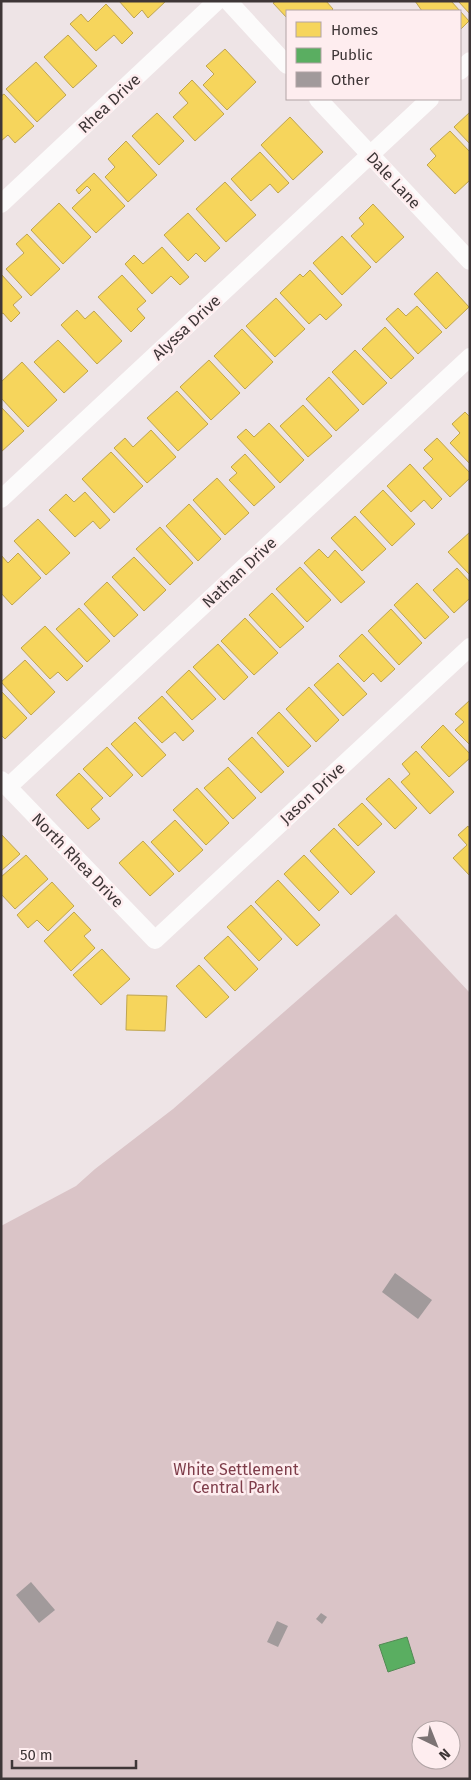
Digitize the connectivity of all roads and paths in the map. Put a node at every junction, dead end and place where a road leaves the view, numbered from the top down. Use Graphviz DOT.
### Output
graph roads {
  1 [pos="218,1"];
  2 [pos="228,1"];
  3 [pos="470,61"];
  4 [pos="286,64"];
  5 [pos="461,70"];
  6 [pos="319,100"];
  7 [pos="429,100"];
  8 [pos="370,154"];
  9 [pos="1,204"];
  10 [pos="470,261"];
  11 [pos="470,357"];
  12 [pos="1,499"];
  13 [pos="470,647"];
  14 [pos="5,784"];
  15 [pos="155,940"];
  1 -- 9 [label="street, Rhea Drive"];
  2 -- 4 [label="street"];
  3 -- 5 [label="street"];
  6 -- 8 [label="street, Dale Lane"];
  7 -- 8 [label="street, Alyssa Drive"];
  8 -- 10 [label="street, Dale Lane"];
  8 -- 12 [label="street, Alyssa Drive"];
  11 -- 14 [label="street, Nathan Drive"];
  13 -- 15 [label="street, Jason Drive"];
  14 -- 15 [label="street, North Rhea Drive"];
}
